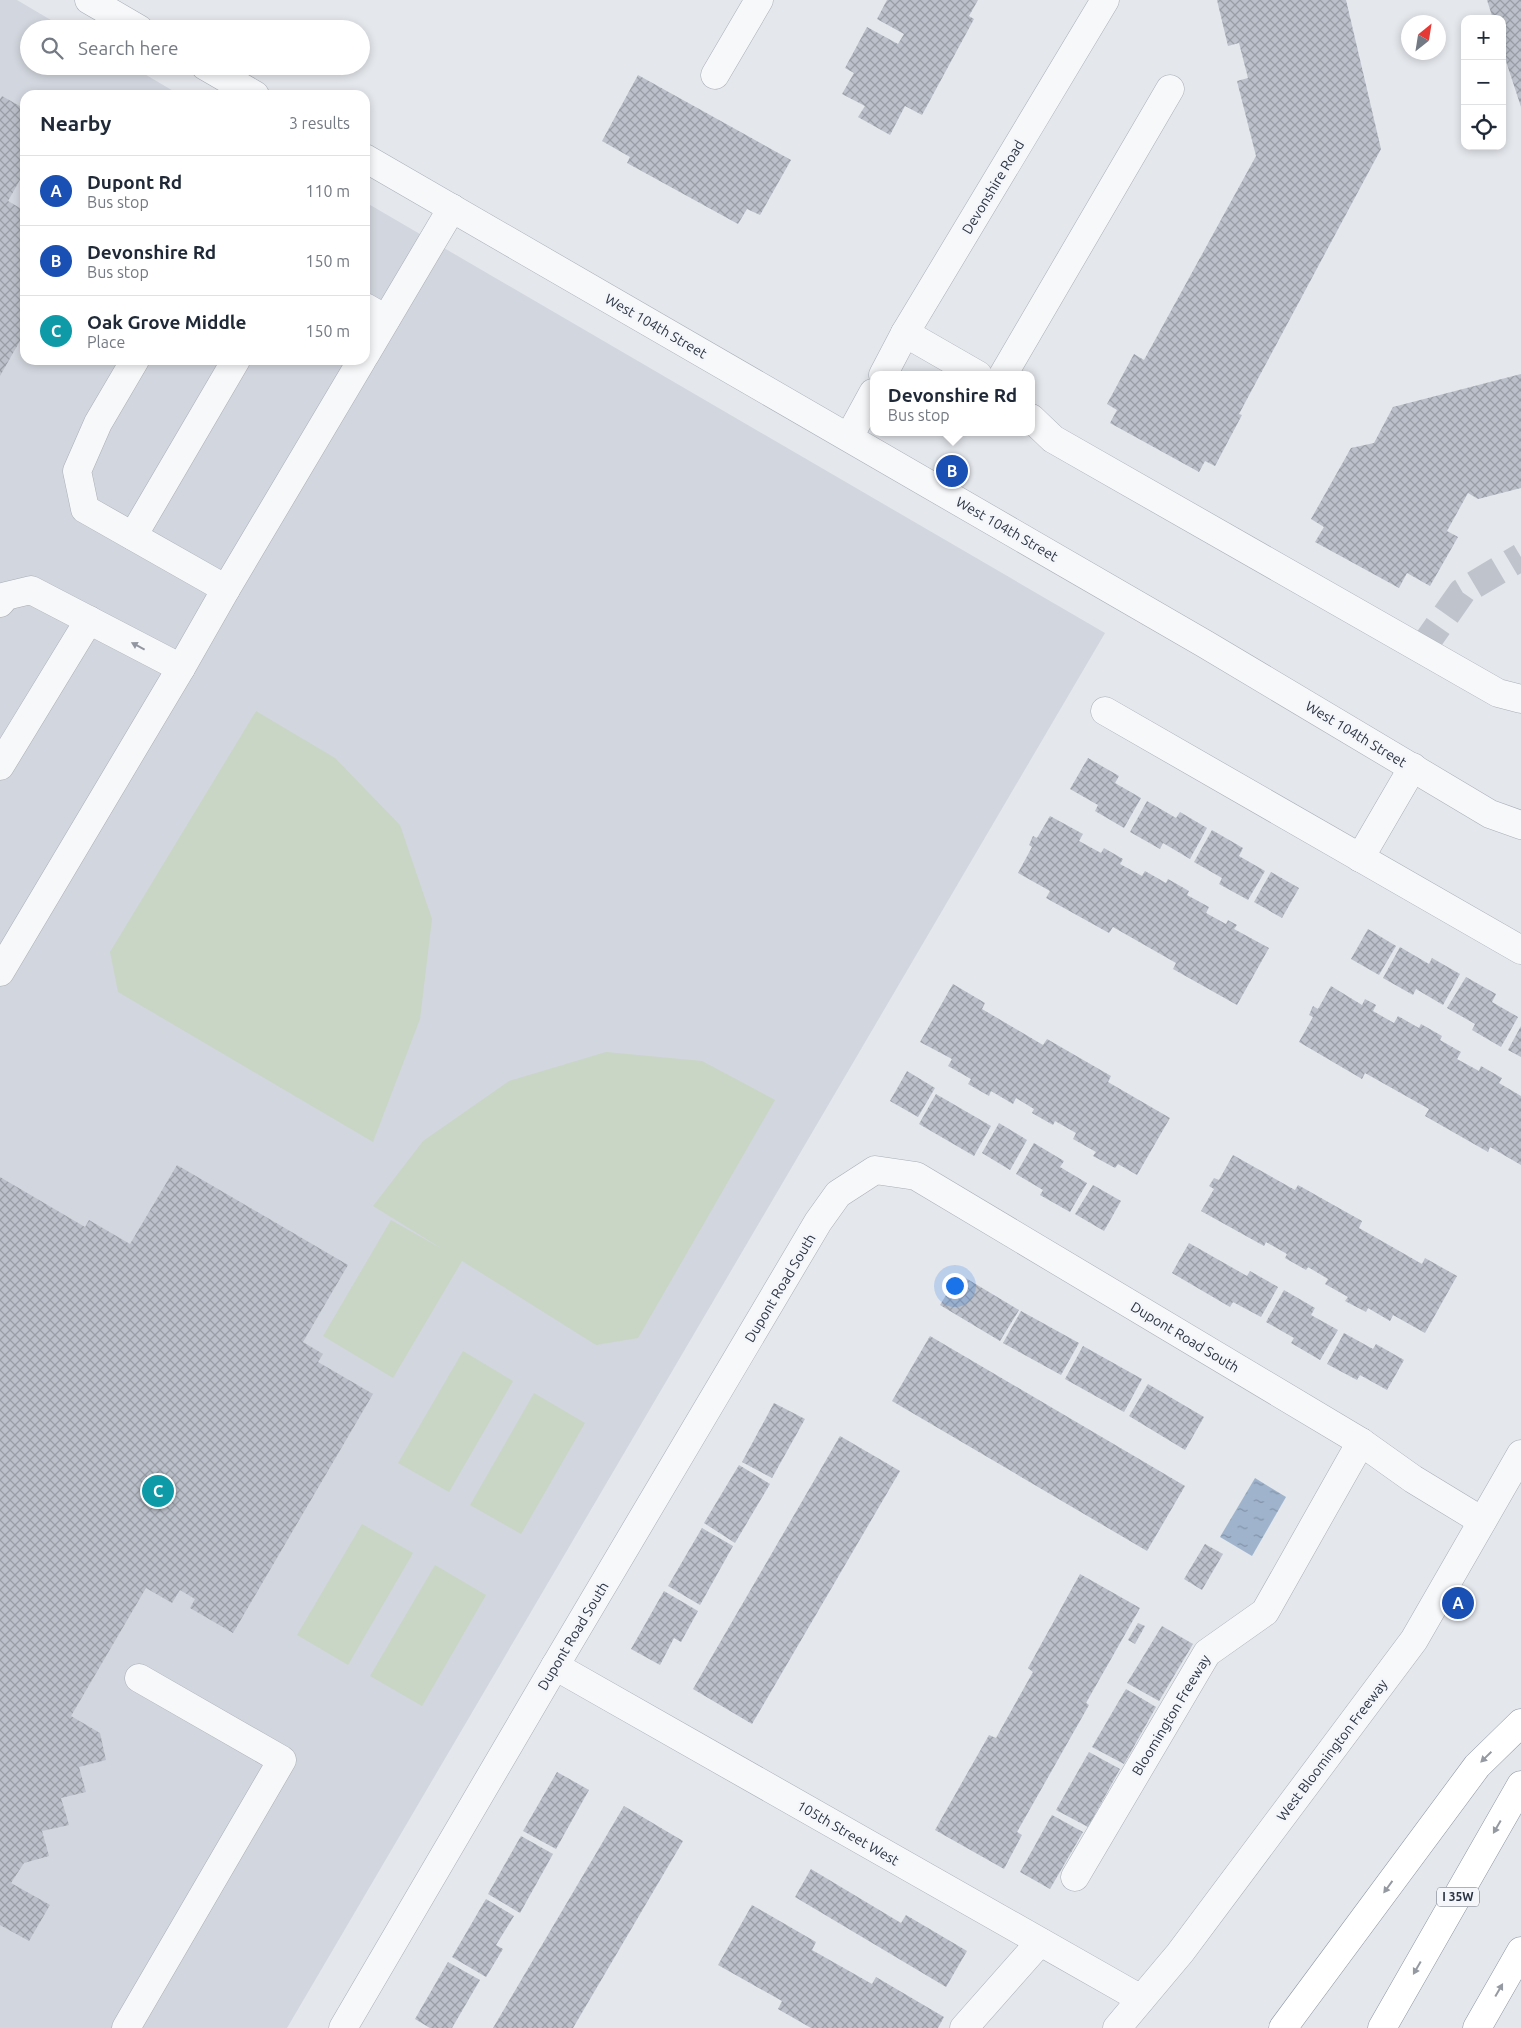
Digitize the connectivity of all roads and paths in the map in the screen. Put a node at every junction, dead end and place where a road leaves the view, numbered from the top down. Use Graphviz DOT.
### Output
graph roads {
  1 [pos="90,0"];
  2 [pos="759,0"];
  3 [pos="1103,1"];
  4 [pos="124,20"];
  5 [pos="221,75"];
  6 [pos="715,75"];
  7 [pos="1170,89"];
  8 [pos="246,90"];
  9 [pos="370,161"];
  10 [pos="452,208"];
  11 [pos="376,313"];
  12 [pos="905,333"];
  13 [pos="370,336"];
  14 [pos="132,365"];
  15 [pos="233,365"];
  16 [pos="359,365"];
  17 [pos="885,371"];
  18 [pos="971,371"];
  19 [pos="1005,371"];
  20 [pos="870,398"];
  21 [pos="1035,422"];
  22 [pos="849,437"];
  23 [pos="133,536"];
  24 [pos="226,589"];
  25 [pos="0,603"];
  26 [pos="89,620"];
  27 [pos="182,668"];
  28 [pos="1521,699"];
  29 [pos="1105,710"];
  30 [pos="0,766"];
  31 [pos="1413,767"];
  32 [pos="1490,814"];
  33 [pos="1521,825"];
  34 [pos="1521,844"];
  35 [pos="1360,858"];
  36 [pos="1521,950"];
  37 [pos="0,972"];
  38 [pos="1361,1442"];
  39 [pos="1521,1454"];
  40 [pos="1482,1521"];
  41 [pos="555,1666"];
  42 [pos="139,1678"];
  43 [pos="1521,1723"];
  44 [pos="1521,1785"];
  45 [pos="1075,1876"];
  46 [pos="1040,1942"];
  47 [pos="1521,1951"];
  48 [pos="1142,1999"];
  49 [pos="126,2028"];
  50 [pos="344,2028"];
  51 [pos="964,2028"];
  52 [pos="1117,2028"];
  53 [pos="1283,2028"];
  54 [pos="1382,2028"];
  55 [pos="1477,2028"];
  1 -- 4 [label="street"];
  2 -- 6 [label="street"];
  3 -- 12 [label="street, Devonshire Road"];
  5 -- 8 [label="street"];
  7 -- 19 [label="street"];
  9 -- 10 [label="street, West 104th Street"];
  10 -- 11 [label="street"];
  10 -- 22 [label="street, West 104th Street"];
  11 -- 13 [label="street"];
  12 -- 17 [label="street, Devonshire Road"];
  12 -- 18 [label="street"];
  14 -- 23 [label="street"];
  15 -- 23 [label="street"];
  16 -- 24 [label="street"];
  20 -- 22 [label="street"];
  21 -- 28 [label="street"];
  22 -- 31 [label="street, West 104th Street"];
  23 -- 24 [label="street"];
  24 -- 27 [label="street"];
  25 -- 26 [label="street"];
  27 -- 26 [label="street, one-way"];
  26 -- 30 [label="street"];
  27 -- 37 [label="street"];
  29 -- 35 [label="street"];
  31 -- 32 [label="street, West 104th Street"];
  31 -- 35 [label="street"];
  32 -- 33 [label="street, West 104th Street"];
  32 -- 34 [label="street, West 104th Street"];
  35 -- 36 [label="street"];
  38 -- 40 [label="street, Dupont Road South"];
  38 -- 41 [label="street, Dupont Road South"];
  38 -- 45 [label="street, Bloomington Freeway"];
  39 -- 40 [label="street, West Bloomington Freeway"];
  40 -- 48 [label="street, West Bloomington Freeway"];
  41 -- 46 [label="street, 105th Street West"];
  41 -- 50 [label="street, Dupont Road South"];
  42 -- 49 [label="street"];
  43 -- 53 [label="highway, one-way"];
  44 -- 54 [label="highway, I 35W, one-way"];
  46 -- 48 [label="street, 105th Street West"];
  46 -- 51 [label="street"];
  55 -- 47 [label="highway, one-way"];
  48 -- 52 [label="street, West Bloomington Freeway"];
}
